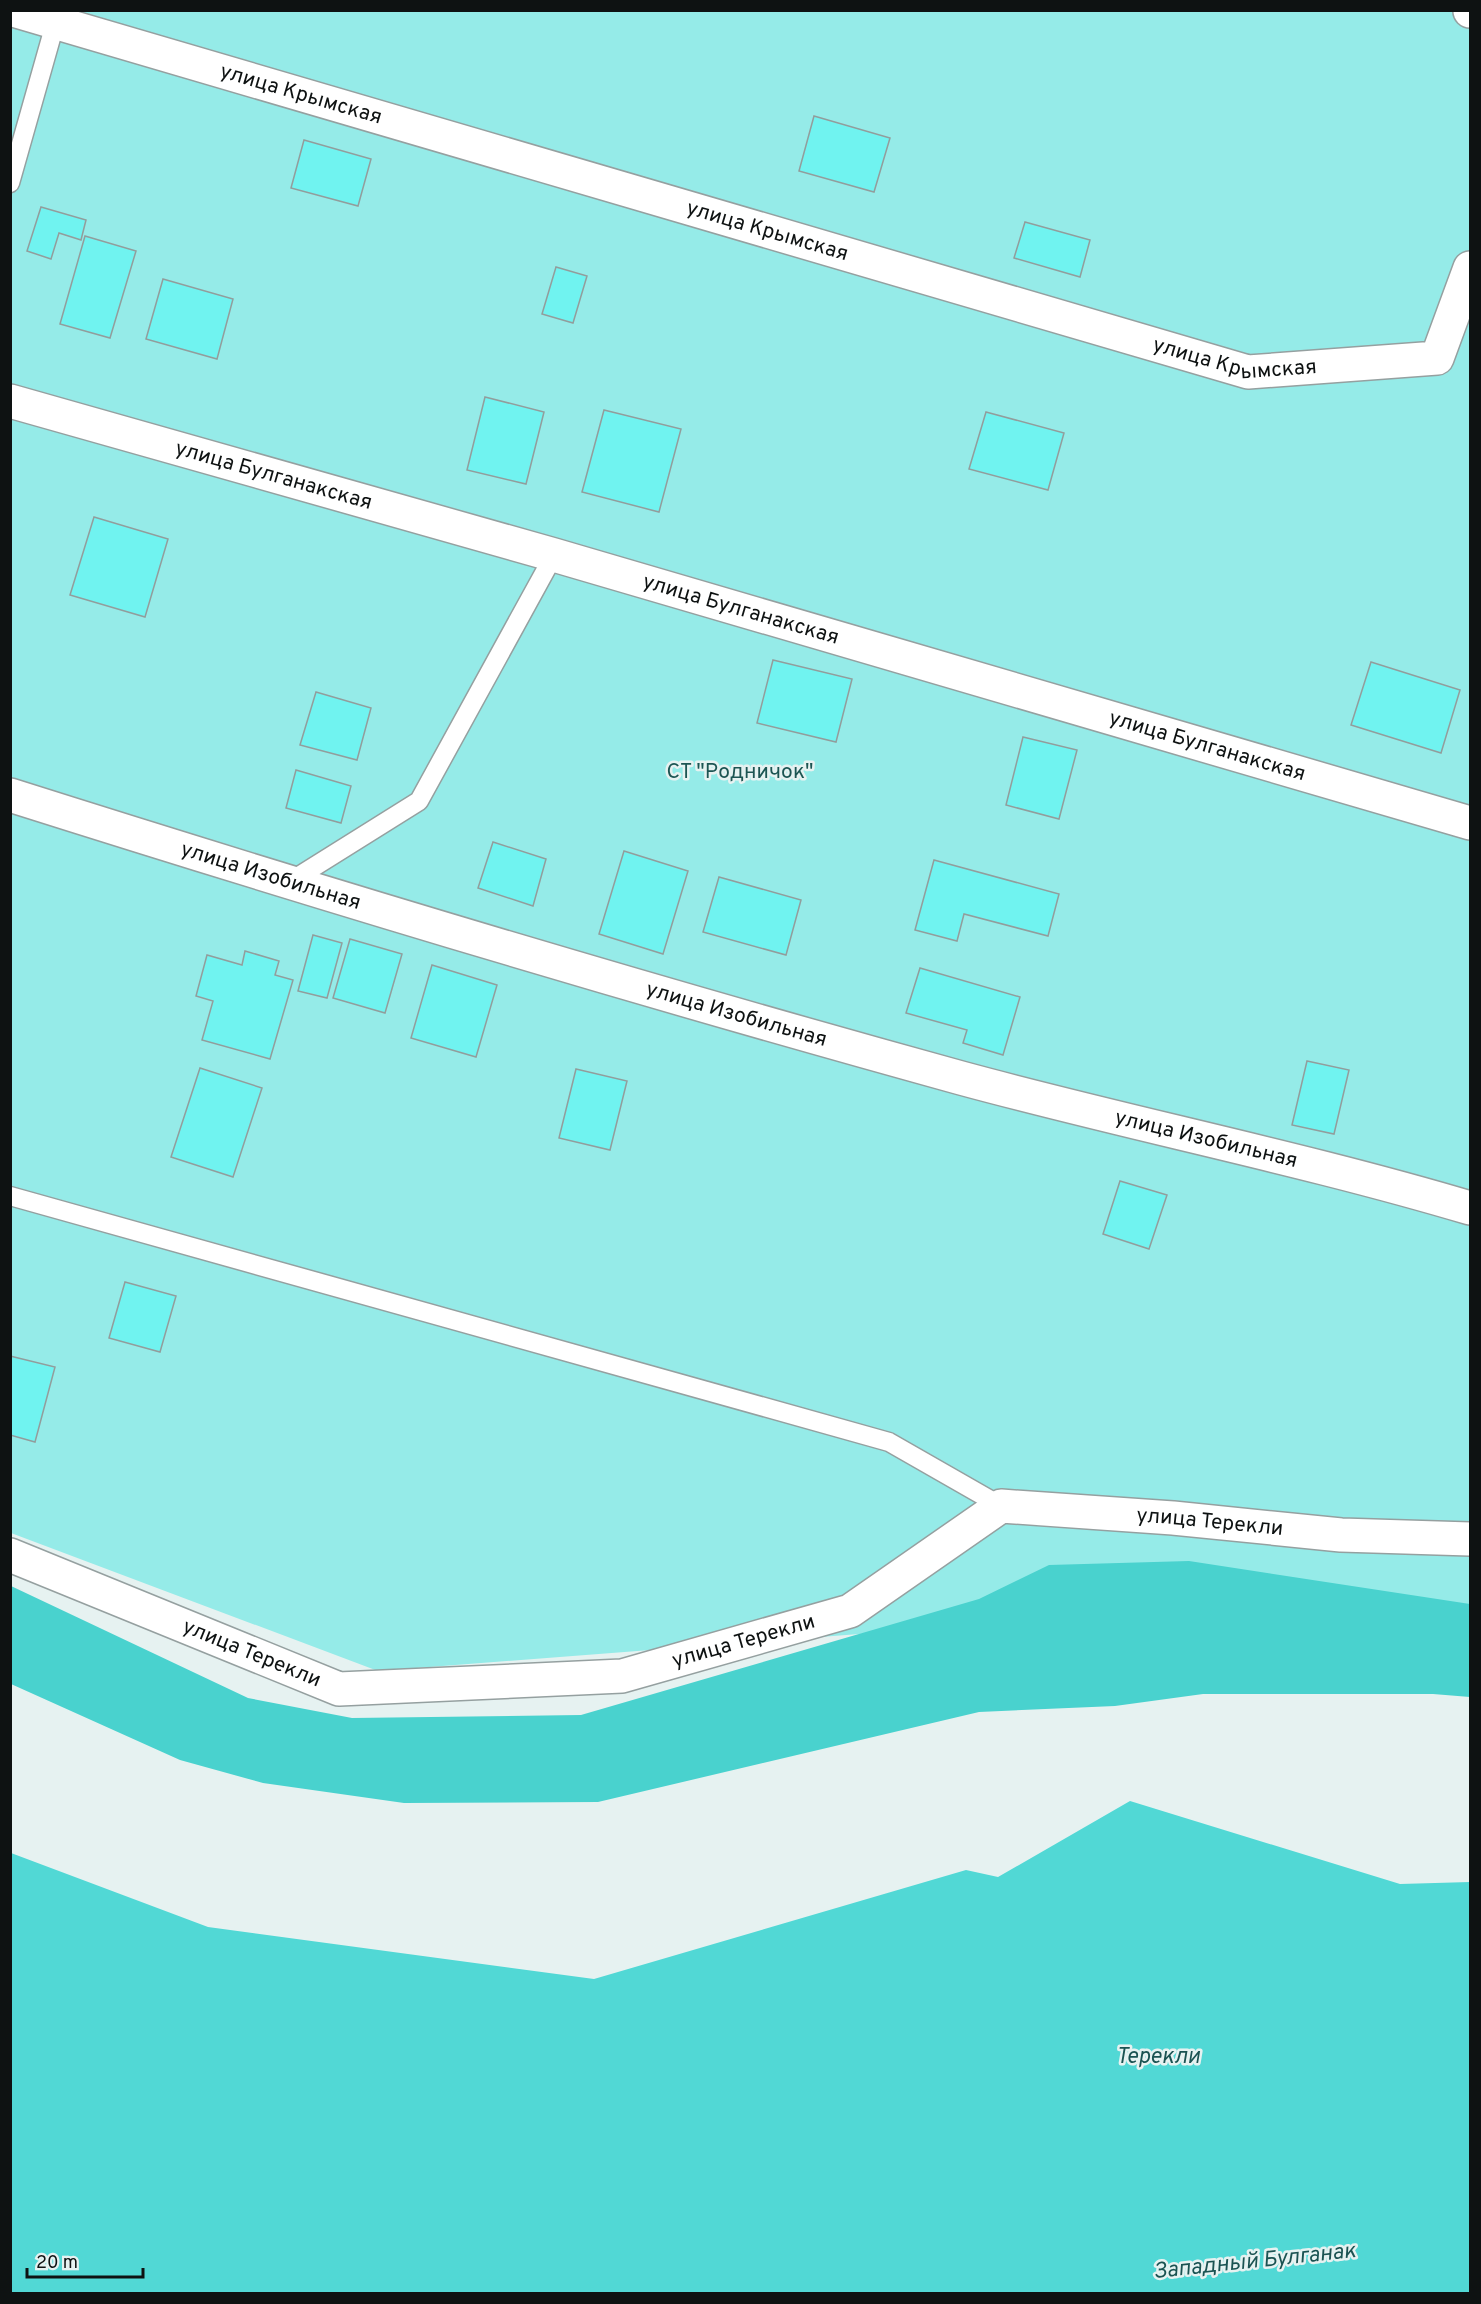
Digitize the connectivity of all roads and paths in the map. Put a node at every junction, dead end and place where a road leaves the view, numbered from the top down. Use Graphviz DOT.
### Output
graph roads {
  1 [pos="13,10"];
  2 [pos="55,17"];
  3 [pos="10,183"];
  4 [pos="1470,268"];
  5 [pos="10,400"];
  6 [pos="554,555"];
  7 [pos="10,795"];
  8 [pos="1470,823"];
  9 [pos="288,883"];
  10 [pos="10,1196"];
  11 [pos="1470,1208"];
  12 [pos="1001,1506"];
  13 [pos="1470,1539"];
  14 [pos="10,1555"];
  1 -- 2 [label="street, улица Крымская"];
  2 -- 3 [label="lane"];
  2 -- 4 [label="street, улица Крымская"];
  5 -- 6 [label="street, улица Булганакская"];
  6 -- 8 [label="street, улица Булганакская"];
  6 -- 9 [label="lane"];
  7 -- 9 [label="street, улица Изобильная"];
  9 -- 11 [label="street, улица Изобильная"];
  10 -- 12 [label="lane"];
  12 -- 13 [label="street, улица Терекли"];
  12 -- 14 [label="street, улица Терекли"];
}
